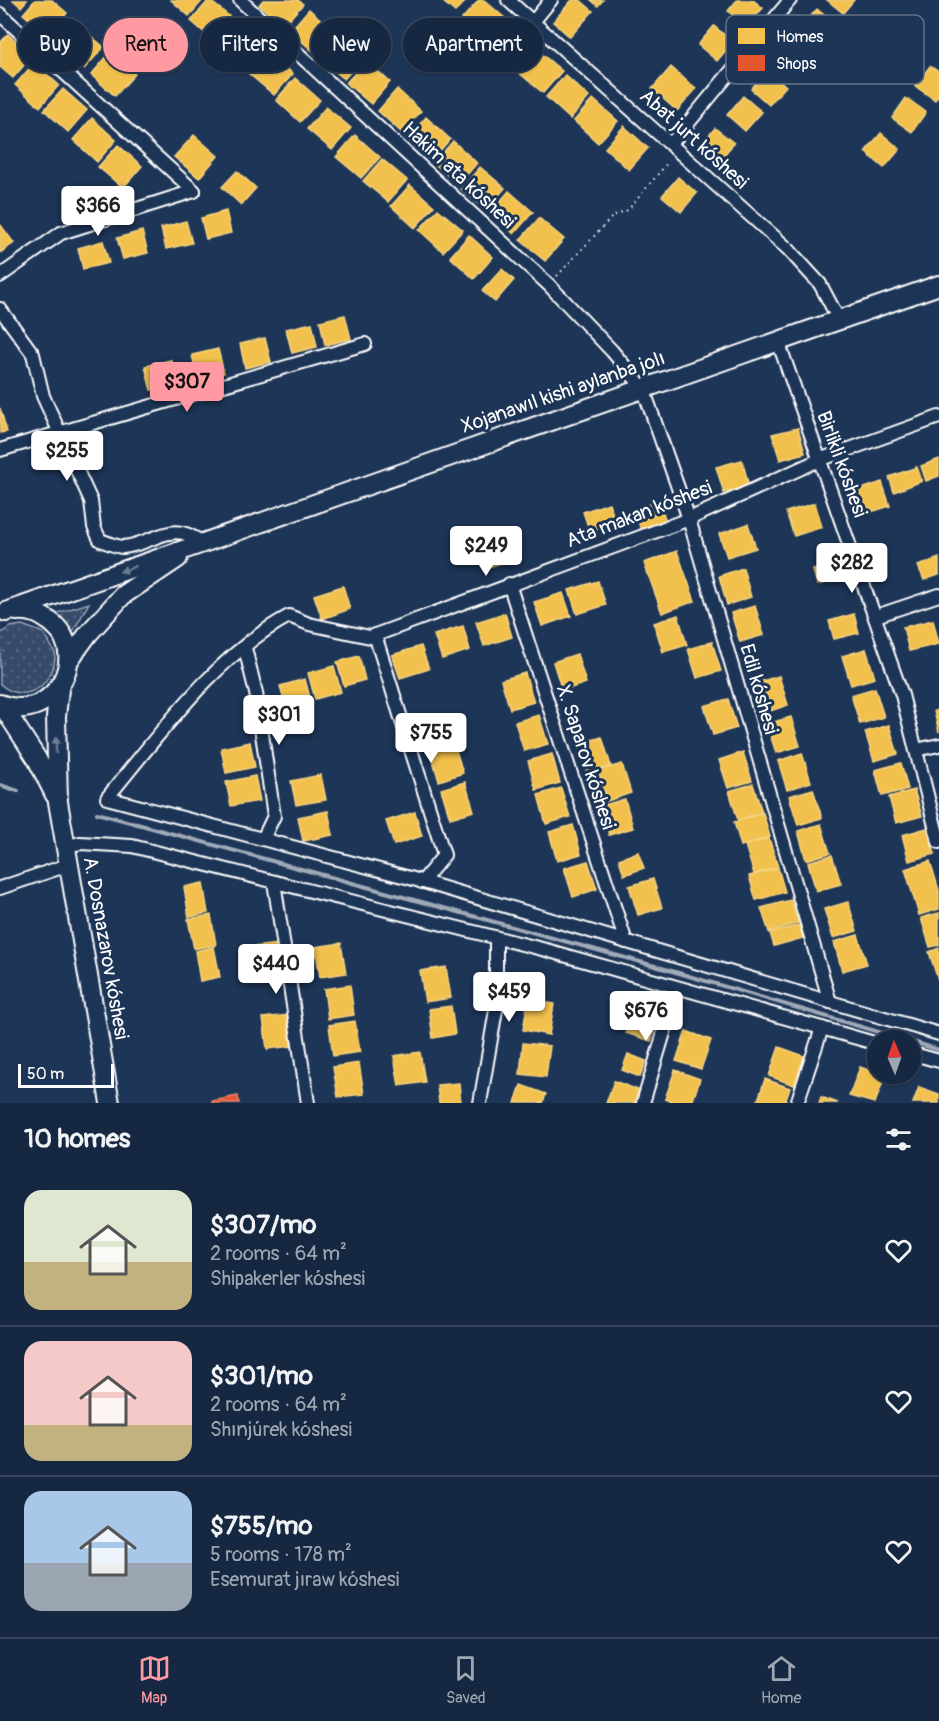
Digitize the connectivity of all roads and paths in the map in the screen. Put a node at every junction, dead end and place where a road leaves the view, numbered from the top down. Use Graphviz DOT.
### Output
graph roads {
  1 [pos="240,0"];
  2 [pos="508,0"];
  3 [pos="551,0"];
  4 [pos="790,0"];
  5 [pos="0,14"];
  6 [pos="778,15"];
  7 [pos="528,18"];
  8 [pos="536,18"];
  9 [pos="543,31"];
  10 [pos="726,81"];
  11 [pos="674,147"];
  12 [pos="0,276"];
  13 [pos="549,285"];
  14 [pos="939,285"];
  15 [pos="0,309"];
  16 [pos="839,320"];
  17 [pos="778,341"];
  18 [pos="365,344"];
  19 [pos="643,388"];
  20 [pos="939,417"];
  21 [pos="61,434"];
  22 [pos="0,450"];
  23 [pos="819,460"];
  24 [pos="689,519"];
  25 [pos="202,543"];
  26 [pos="509,584"];
  27 [pos="939,595"];
  28 [pos="3,614"];
  29 [pos="876,616"];
  30 [pos="375,635"];
  31 [pos="245,648"];
  32 [pos="69,660"];
  33 [pos="59,689"];
  34 [pos="1,704"];
  35 [pos="939,745"];
  36 [pos="916,750"];
  37 [pos="58,802"];
  38 [pos="263,839"];
  39 [pos="939,842"];
  40 [pos="67,856"];
  41 [pos="274,882"];
  42 [pos="422,882"];
  43 [pos="0,888"];
  44 [pos="496,939"];
  45 [pos="626,942"];
  46 [pos="677,989"];
  47 [pos="830,1002"];
  48 [pos="822,1028"];
  49 [pos="939,1035"];
  50 [pos="867,1041"];
  51 [pos="921,1056"];
  52 [pos="939,1061"];
  53 [pos="110,1103"];
  54 [pos="308,1103"];
  55 [pos="480,1103"];
  56 [pos="643,1103"];
  57 [pos="797,1103"];
  1 -- 13 [label="street, Hakim ata kóshesi"];
  2 -- 7 [label="street, Abat jurt kóshesi"];
  3 -- 8 [label="street"];
  4 -- 6 [label="street"];
  5 -- 12 [label="street"];
  9 -- 11 [label="street, Abat jurt kóshesi"];
  10 -- 11 [label="street"];
  11 -- 13 [label="path"];
  11 -- 16 [label="street, Abat jurt kóshesi"];
  13 -- 19 [label="street, Hakim ata kóshesi"];
  14 -- 16 [label="main road, Xojanawıl kishi aylanba jolı"];
  15 -- 21 [label="street"];
  16 -- 17 [label="main road, Xojanawıl kishi aylanba jolı"];
  17 -- 19 [label="main road, Xojanawıl kishi aylanba jolı"];
  17 -- 23 [label="street, Birlikli kóshesi"];
  18 -- 21 [label="street"];
  19 -- 24 [label="street, Edil kóshesi"];
  19 -- 25 [label="main road, Xojanawıl kishi aylanba jolı"];
  20 -- 23 [label="street, Ata makan kóshesi"];
  21 -- 22 [label="street"];
  21 -- 25 [label="street"];
  23 -- 24 [label="street, Ata makan kóshesi"];
  23 -- 29 [label="street, Birlikli kóshesi"];
  24 -- 26 [label="street, Ata makan kóshesi"];
  24 -- 47 [label="street, Edil kóshesi"];
  25 -- 28 [label="main road, Xojanawıl kishi aylanba jolı, one-way"];
  25 -- 32 [label="main road, Xojanawıl kishi aylanba jolı"];
  26 -- 30 [label="street, Ata makan kóshesi"];
  26 -- 45 [label="street, X. Saparov kóshesi"];
  27 -- 29 [label="street"];
  28 -- 32 [label="main road"];
  29 -- 36 [label="street, Birlikli kóshesi"];
  30 -- 31 [label="street, Ata makan kóshesi"];
  30 -- 42 [label="street"];
  31 -- 38 [label="street"];
  31 -- 38 [label="street, Ata makan kóshesi"];
  32 -- 33 [label="main road, Xojanawıl kishi aylanba jolı"];
  33 -- 34 [label="main road"];
  37 -- 33 [label="main road, Xojanawıl kishi aylanba jolı, one-way"];
  34 -- 37 [label="main road"];
  35 -- 36 [label="street"];
  36 -- 39 [label="street, Birlikli kóshesi"];
  37 -- 40 [label="main road, A. Dosnazarov kóshesi"];
  38 -- 42 [label="street"];
  40 -- 41 [label="street"];
  40 -- 43 [label="street"];
  40 -- 53 [label="main road, A. Dosnazarov kóshesi"];
  41 -- 44 [label="street"];
  41 -- 54 [label="street"];
  42 -- 45 [label="street"];
  44 -- 46 [label="street"];
  44 -- 55 [label="street"];
  45 -- 47 [label="street"];
  46 -- 48 [label="street"];
  46 -- 56 [label="street"];
  47 -- 49 [label="street"];
  48 -- 50 [label="street"];
  48 -- 57 [label="street"];
  51 -- 52 [label="street"];
}
